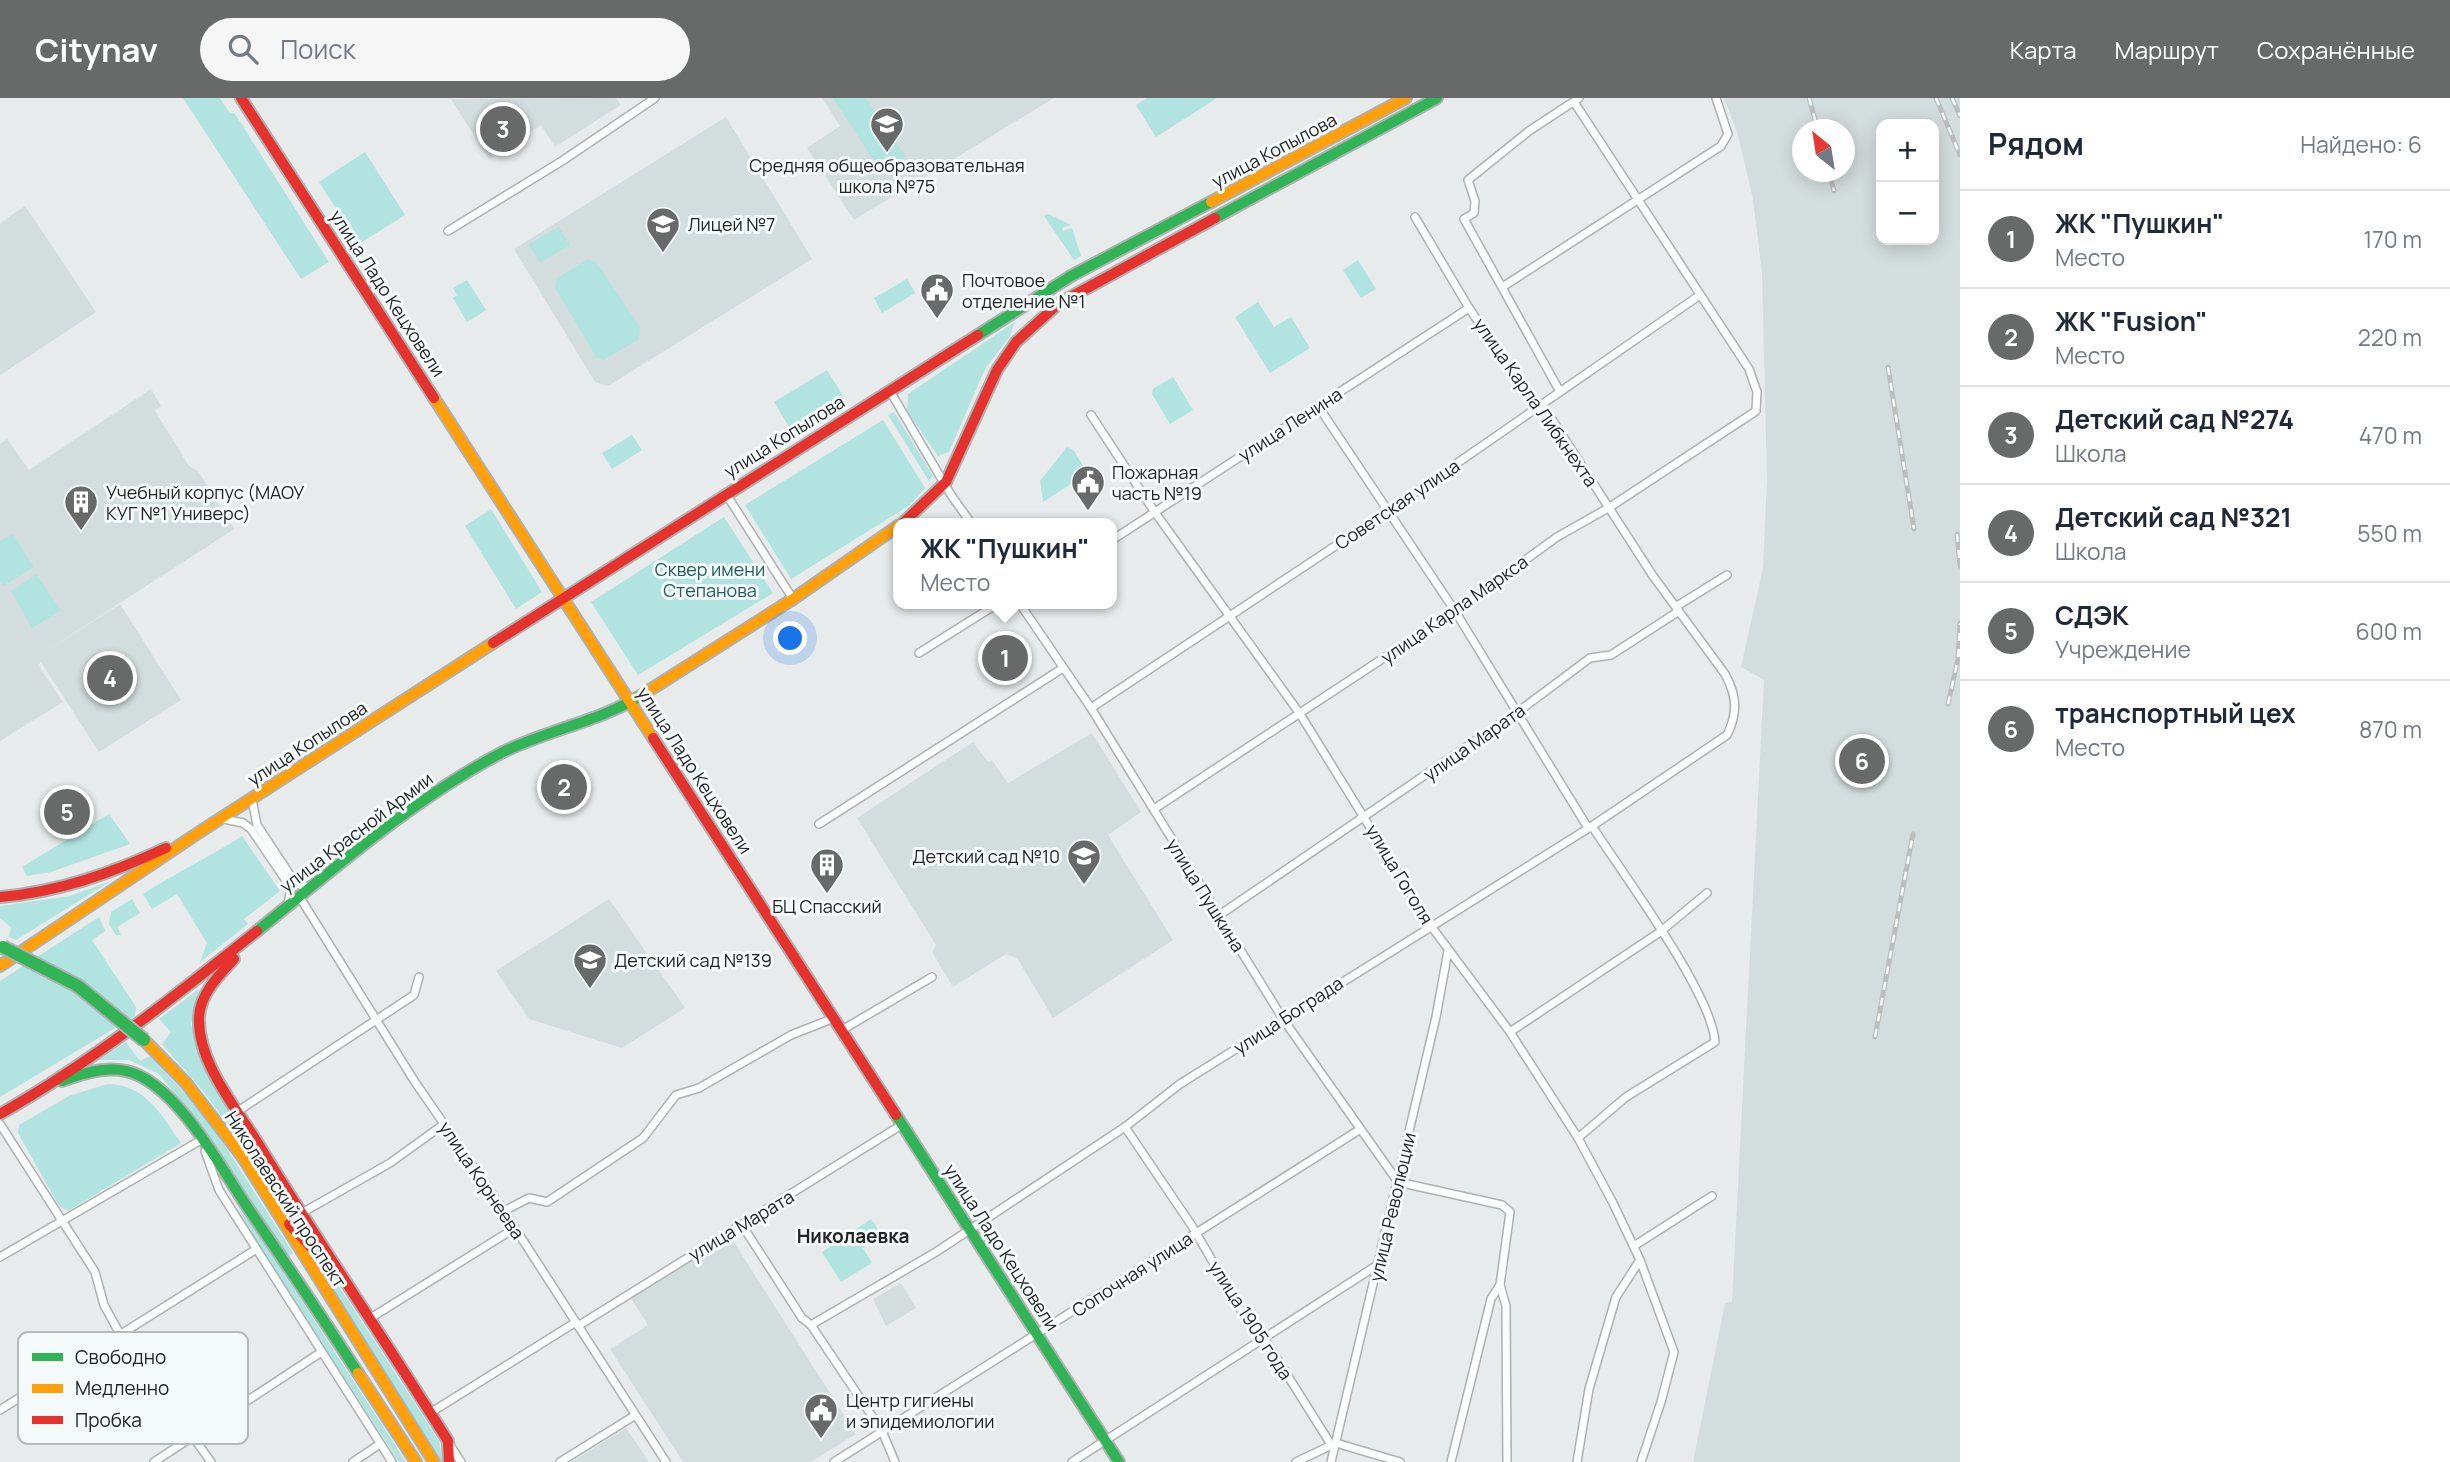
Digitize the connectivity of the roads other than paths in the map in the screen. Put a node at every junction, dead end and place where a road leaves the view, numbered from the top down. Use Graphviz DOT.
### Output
graph roads {
  1 [pos="241,98"];
  2 [pos="655,98"];
  3 [pos="1406,98"];
  4 [pos="1437,98"];
  5 [pos="1716,98"];
  6 [pos="1577,100"];
  7 [pos="1637,201"];
  8 [pos="1415,217"];
  9 [pos="448,231"];
  10 [pos="1504,286"];
  11 [pos="1700,296"];
  12 [pos="1469,308"];
  13 [pos="1559,390"];
  14 [pos="890,391"];
  15 [pos="1542,404"];
  16 [pos="1318,406"];
  17 [pos="1091,415"];
  18 [pos="946,482"];
  19 [pos="726,494"];
  20 [pos="1610,507"];
  21 [pos="1154,511"];
  22 [pos="1388,511"];
  23 [pos="908,518"];
  24 [pos="967,518"];
  25 [pos="893,529"];
  26 [pos="1117,537"];
  27 [pos="1727,575"];
  28 [pos="565,597"];
  29 [pos="793,599"];
  30 [pos="1677,606"];
  31 [pos="989,609"];
  32 [pos="1023,609"];
  33 [pos="1455,611"];
  34 [pos="1230,615"];
  35 [pos="919,653"];
  36 [pos="1063,668"];
  37 [pos="1733,689"];
  38 [pos="630,702"];
  39 [pos="1091,708"];
  40 [pos="1519,712"];
  41 [pos="1300,714"];
  42 [pos="252,799"];
  43 [pos="1154,809"];
  44 [pos="1366,816"];
  45 [pos="222,818"];
  46 [pos="818,824"];
  47 [pos="1590,827"];
  48 [pos="198,833"];
  49 [pos="310,887"];
  50 [pos="1707,893"];
  51 [pos="299,896"];
  52 [pos="0,897"];
  53 [pos="286,908"];
  54 [pos="1218,916"];
  55 [pos="269,923"];
  56 [pos="1431,926"];
  57 [pos="1660,932"];
  58 [pos="2,946"];
  59 [pos="1448,951"];
  60 [pos="0,966"];
  61 [pos="419,977"];
  62 [pos="932,977"];
  63 [pos="834,1018"];
  64 [pos="1283,1018"];
  65 [pos="377,1022"];
  66 [pos="842,1030"];
  67 [pos="1510,1032"];
  68 [pos="52,1084"];
  69 [pos="239,1111"];
  70 [pos="0,1114"];
  71 [pos="0,1124"];
  72 [pos="444,1124"];
  73 [pos="903,1124"];
  74 [pos="1125,1127"];
  75 [pos="1359,1130"];
  76 [pos="1578,1138"];
  77 [pos="201,1139"];
  78 [pos="1398,1182"];
  79 [pos="1712,1196"];
  80 [pos="504,1211"];
  81 [pos="277,1212"];
  82 [pos="300,1214"];
  83 [pos="60,1220"];
  84 [pos="742,1225"];
  85 [pos="515,1228"];
  86 [pos="970,1228"];
  87 [pos="1195,1233"];
  88 [pos="1634,1246"];
  89 [pos="255,1250"];
  90 [pos="0,1257"];
  91 [pos="1640,1260"];
  92 [pos="1379,1264"];
  93 [pos="342,1280"];
  94 [pos="1500,1285"];
  95 [pos="369,1319"];
  96 [pos="577,1324"];
  97 [pos="811,1325"];
  98 [pos="119,1332"];
  99 [pos="127,1332"];
  100 [pos="1038,1335"];
  101 [pos="1264,1338"];
  102 [pos="320,1353"];
  103 [pos="18,1399"];
  104 [pos="248,1400"];
  105 [pos="0,1410"];
  106 [pos="430,1413"];
  107 [pos="634,1416"];
  108 [pos="882,1432"];
  109 [pos="1105,1440"];
  110 [pos="447,1441"];
  111 [pos="1333,1443"];
  112 [pos="181,1444"];
  113 [pos="200,1444"];
  114 [pos="380,1444"];
  115 [pos="154,1462"];
  116 [pos="211,1462"];
  117 [pos="353,1462"];
  118 [pos="392,1462"];
  119 [pos="416,1462"];
  120 [pos="435,1462"];
  121 [pos="449,1462"];
  122 [pos="461,1462"];
  123 [pos="560,1462"];
  124 [pos="666,1462"];
  125 [pos="834,1462"];
  126 [pos="895,1462"];
  127 [pos="1072,1462"];
  128 [pos="1119,1462"];
  129 [pos="1296,1462"];
  130 [pos="1331,1462"];
  131 [pos="1400,1462"];
  132 [pos="1451,1462"];
  133 [pos="1507,1462"];
  134 [pos="1577,1462"];
  135 [pos="1641,1462"];
  1 -- 28 [label="main road, улица Ладо Кецховели"];
  2 -- 9 [label="street"];
  3 -- 14 [label="main road, улица Копылова"];
  4 -- 18 [label="main road, улица Копылова"];
  5 -- 7 [label="street"];
  6 -- 7 [label="street"];
  6 -- 10 [label="street"];
  7 -- 10 [label="street"];
  7 -- 11 [label="street"];
  8 -- 12 [label="street, улица Карла Либкнехта"];
  10 -- 13 [label="street, улица Карла Либкнехта"];
  11 -- 13 [label="street, Советская улица"];
  11 -- 20 [label="street, улица Карла Маркса"];
  12 -- 15 [label="street, улица Карла Либкнехта"];
  12 -- 16 [label="street, улица Ленина"];
  13 -- 15 [label="street, Советская улица"];
  14 -- 18 [label="street"];
  14 -- 19 [label="main road, улица Копылова"];
  15 -- 20 [label="street, улица Карла Либкнехта"];
  15 -- 22 [label="street, Советская улица"];
  16 -- 21 [label="street, улица Ленина"];
  16 -- 22 [label="street"];
  17 -- 21 [label="street, улица Гоголя"];
  18 -- 23 [label="main road"];
  18 -- 24 [label="street"];
  19 -- 28 [label="main road, улица Копылова"];
  19 -- 29 [label="street"];
  20 -- 30 [label="street, улица Карла Либкнехта"];
  20 -- 33 [label="street, улица Карла Маркса"];
  21 -- 26 [label="street, улица Ленина"];
  21 -- 34 [label="street, улица Гоголя"];
  22 -- 33 [label="street"];
  22 -- 34 [label="street, Советская улица"];
  25 -- 29 [label="main road, улица Красной Армии"];
  27 -- 30 [label="street, улица Марата"];
  28 -- 38 [label="main road, улица Ладо Кецховели"];
  28 -- 42 [label="main road, улица Копылова"];
  29 -- 38 [label="main road, улица Красной Армии"];
  30 -- 37 [label="street, улица Карла Либкнехта"];
  30 -- 40 [label="street, улица Марата"];
  31 -- 35 [label="street"];
  32 -- 36 [label="street, улица Пушкина"];
  33 -- 40 [label="street"];
  33 -- 41 [label="street, улица Карла Маркса"];
  34 -- 39 [label="street, Советская улица"];
  34 -- 41 [label="street, улица Гоголя"];
  36 -- 39 [label="street, улица Пушкина"];
  36 -- 46 [label="street"];
  37 -- 47 [label="street, улица Бограда"];
  38 -- 49 [label="main road, улица Красной Армии"];
  38 -- 63 [label="main road, улица Ладо Кецховели"];
  39 -- 43 [label="street, улица Пушкина"];
  40 -- 44 [label="street, улица Марата"];
  40 -- 47 [label="street"];
  41 -- 43 [label="street, улица Карла Маркса"];
  41 -- 44 [label="street, улица Гоголя"];
  42 -- 45 [label="main road, улица Копылова"];
  42 -- 49 [label="street"];
  43 -- 54 [label="street, улица Пушкина"];
  44 -- 54 [label="street, улица Марата"];
  44 -- 56 [label="street, улица Гоголя"];
  45 -- 48 [label="main road, улица Копылова"];
  45 -- 53 [label="street"];
  47 -- 56 [label="street, улица Бограда"];
  47 -- 57 [label="street"];
  48 -- 52 [label="main road, улица Копылова"];
  48 -- 60 [label="main road, улица Копылова"];
  49 -- 51 [label="main road, улица Красной Армии"];
  50 -- 57 [label="street"];
  51 -- 53 [label="main road, улица Красной Армии"];
  51 -- 65 [label="street, улица Корнеева"];
  53 -- 55 [label="main road, улица Красной Армии"];
  54 -- 64 [label="street, улица Пушкина"];
  55 -- 68 [label="main road, улица Красной Армии"];
  55 -- 69 [label="main road, Николаевский проспект"];
  56 -- 59 [label="street, улица Гоголя"];
  56 -- 64 [label="street, улица Бограда"];
  57 -- 67 [label="street"];
  57 -- 76 [label="street"];
  58 -- 81 [label="main road, Николаевский проспект, bridge"];
  59 -- 67 [label="street, улица Гоголя"];
  59 -- 78 [label="street, улица Революции"];
  61 -- 65 [label="street"];
  62 -- 66 [label="street"];
  63 -- 66 [label="main road, улица Ладо Кецховели"];
  63 -- 80 [label="street"];
  64 -- 74 [label="street, улица Бограда"];
  64 -- 75 [label="street, улица Пушкина"];
  65 -- 69 [label="street"];
  65 -- 72 [label="street, улица Корнеева"];
  66 -- 73 [label="main road, улица Ладо Кецховели"];
  67 -- 76 [label="street, улица Гоголя"];
  68 -- 70 [label="main road, улица Красной Армии"];
  68 -- 77 [label="main road, Николаевский проспект"];
  69 -- 82 [label="main road, Николаевский проспект"];
  71 -- 83 [label="street"];
  72 -- 80 [label="street, улица Корнеева"];
  72 -- 82 [label="street"];
  73 -- 84 [label="street, улица Марата"];
  73 -- 86 [label="main road, улица Ладо Кецховели"];
  74 -- 86 [label="street, улица Бограда"];
  74 -- 87 [label="street, улица 1905 года"];
  75 -- 78 [label="street, улица Пушкина"];
  75 -- 87 [label="street, Сопочная улица"];
  76 -- 88 [label="street, улица Гоголя"];
  77 -- 83 [label="street"];
  77 -- 89 [label="street"];
  77 -- 119 [label="main road, Николаевский проспект"];
  78 -- 92 [label="street, улица Революции"];
  78 -- 94 [label="street"];
  79 -- 88 [label="street"];
  80 -- 85 [label="street, улица Корнеева"];
  81 -- 93 [label="main road"];
  81 -- 120 [label="main road, Николаевский проспект"];
  82 -- 93 [label="main road, Николаевский проспект"];
  83 -- 90 [label="street"];
  83 -- 98 [label="street"];
  84 -- 96 [label="street, улица Марата"];
  84 -- 97 [label="street"];
  85 -- 95 [label="street"];
  85 -- 96 [label="street, улица Корнеева"];
  86 -- 97 [label="street, улица Бограда"];
  86 -- 100 [label="main road, улица Ладо Кецховели"];
  87 -- 100 [label="street, Сопочная улица"];
  87 -- 101 [label="street, улица 1905 года"];
  88 -- 91 [label="street, улица Гоголя"];
  89 -- 99 [label="street"];
  89 -- 102 [label="street"];
  91 -- 134 [label="street"];
  91 -- 135 [label="street, улица Гоголя"];
  92 -- 101 [label="street"];
  92 -- 111 [label="street, улица Революции"];
  93 -- 95 [label="main road, Николаевский проспект"];
  94 -- 132 [label="street"];
  94 -- 133 [label="street"];
  95 -- 106 [label="main road, Николаевский проспект"];
  96 -- 106 [label="street, улица Марата"];
  96 -- 107 [label="street, улица Корнеева"];
  97 -- 108 [label="street"];
  100 -- 108 [label="street, Сопочная улица"];
  100 -- 109 [label="main road, улица Ладо Кецховели"];
  101 -- 109 [label="street"];
  101 -- 111 [label="street, улица 1905 года"];
  102 -- 104 [label="street"];
  102 -- 114 [label="street"];
  103 -- 105 [label="street"];
  106 -- 110 [label="main road, Николаевский проспект"];
  107 -- 123 [label="street"];
  107 -- 124 [label="street, улица Корнеева"];
  108 -- 125 [label="street, Сопочная улица"];
  108 -- 126 [label="street"];
  109 -- 127 [label="street"];
  109 -- 128 [label="main road, улица Ладо Кецховели"];
  110 -- 121 [label="main road"];
  110 -- 122 [label="street"];
  111 -- 129 [label="street"];
  111 -- 130 [label="street, улица Революции"];
  111 -- 131 [label="street"];
  112 -- 115 [label="street"];
  113 -- 116 [label="street"];
  114 -- 117 [label="street"];
  114 -- 118 [label="street"];
}
